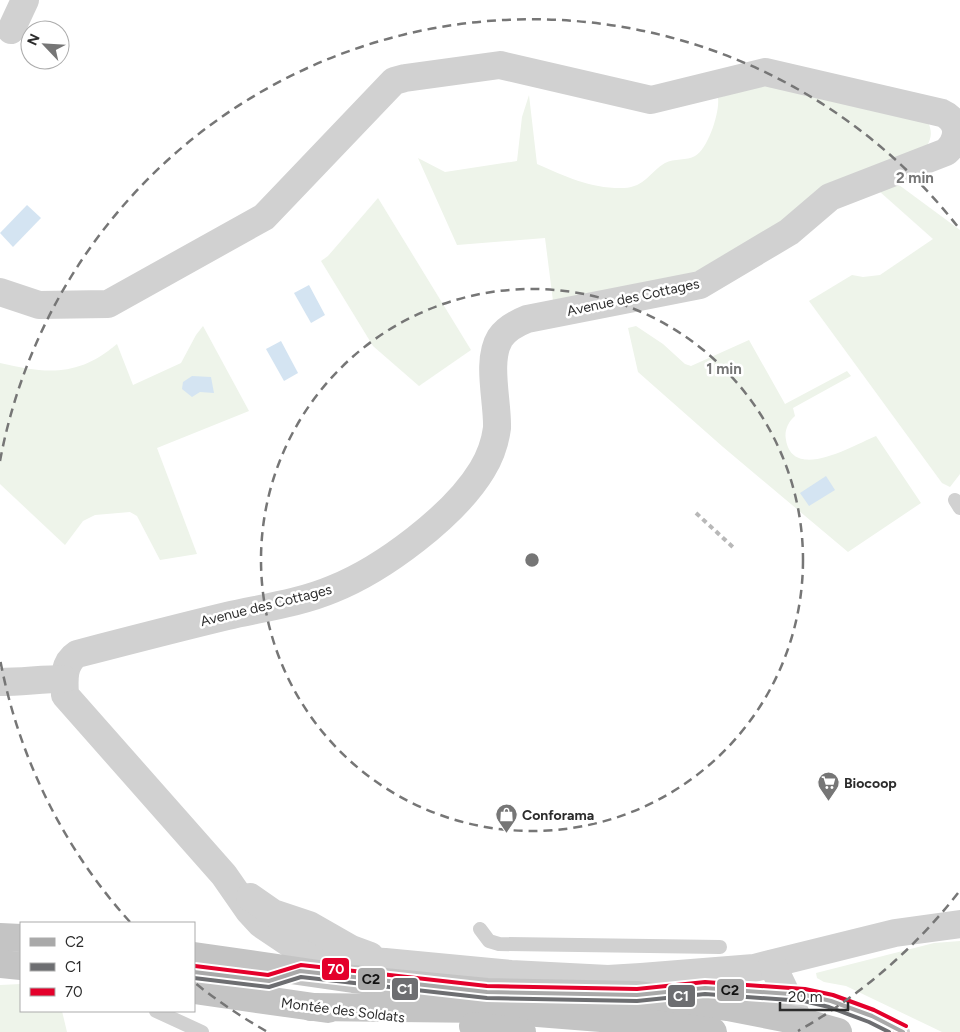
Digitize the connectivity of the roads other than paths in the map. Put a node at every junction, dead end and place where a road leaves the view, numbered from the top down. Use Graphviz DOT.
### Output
graph roads {
  1 [pos="25,0"];
  2 [pos="11,30"];
  3 [pos="0,292"];
  4 [pos="64,679"];
  5 [pos="0,682"];
  6 [pos="960,924"];
  7 [pos="480,928"];
  8 [pos="0,937"];
  9 [pos="20,938"];
  10 [pos="720,947"];
  11 [pos="0,952"];
  12 [pos="20,952"];
  13 [pos="195,956"];
  14 [pos="0,964"];
  15 [pos="772,964"];
  16 [pos="20,966"];
  17 [pos="300,971"];
  18 [pos="195,972"];
  19 [pos="195,976"];
  20 [pos="353,978"];
  21 [pos="195,990"];
  22 [pos="785,994"];
  23 [pos="637,996"];
  24 [pos="249,998"];
  25 [pos="310,1007"];
  26 [pos="487,1009"];
  27 [pos="158,1012"];
  28 [pos="799,1021"];
  29 [pos="202,1032"];
  30 [pos="522,1032"];
  31 [pos="713,1032"];
  32 [pos="838,1032"];
  33 [pos="903,1032"];
  1 -- 2 [label="street"];
  3 -- 4 [label="street, Avenue des Cottages"];
  4 -- 5 [label="street"];
  4 -- 15 [label="street"];
  6 -- 15 [label="street"];
  7 -- 10 [label="lane"];
  8 -- 9 [label="main road"];
  11 -- 12 [label="lane"];
  13 -- 17 [label="main road"];
  14 -- 16 [label="main road"];
  15 -- 22 [label="street"];
  17 -- 18 [label="lane"];
  17 -- 20 [label="main road"];
  19 -- 24 [label="lane"];
  20 -- 23 [label="main road"];
  20 -- 26 [label="main road"];
  21 -- 24 [label="main road, Montée des Soldats"];
  22 -- 23 [label="lane"];
  22 -- 28 [label="street"];
  22 -- 33 [label="lane"];
  23 -- 28 [label="main road"];
  24 -- 25 [label="main road, Montée des Soldats"];
  25 -- 26 [label="main road"];
  25 -- 30 [label="main road, Montée des Soldats"];
  26 -- 31 [label="main road"];
  27 -- 29 [label="lane"];
  28 -- 32 [label="main road"];
}
